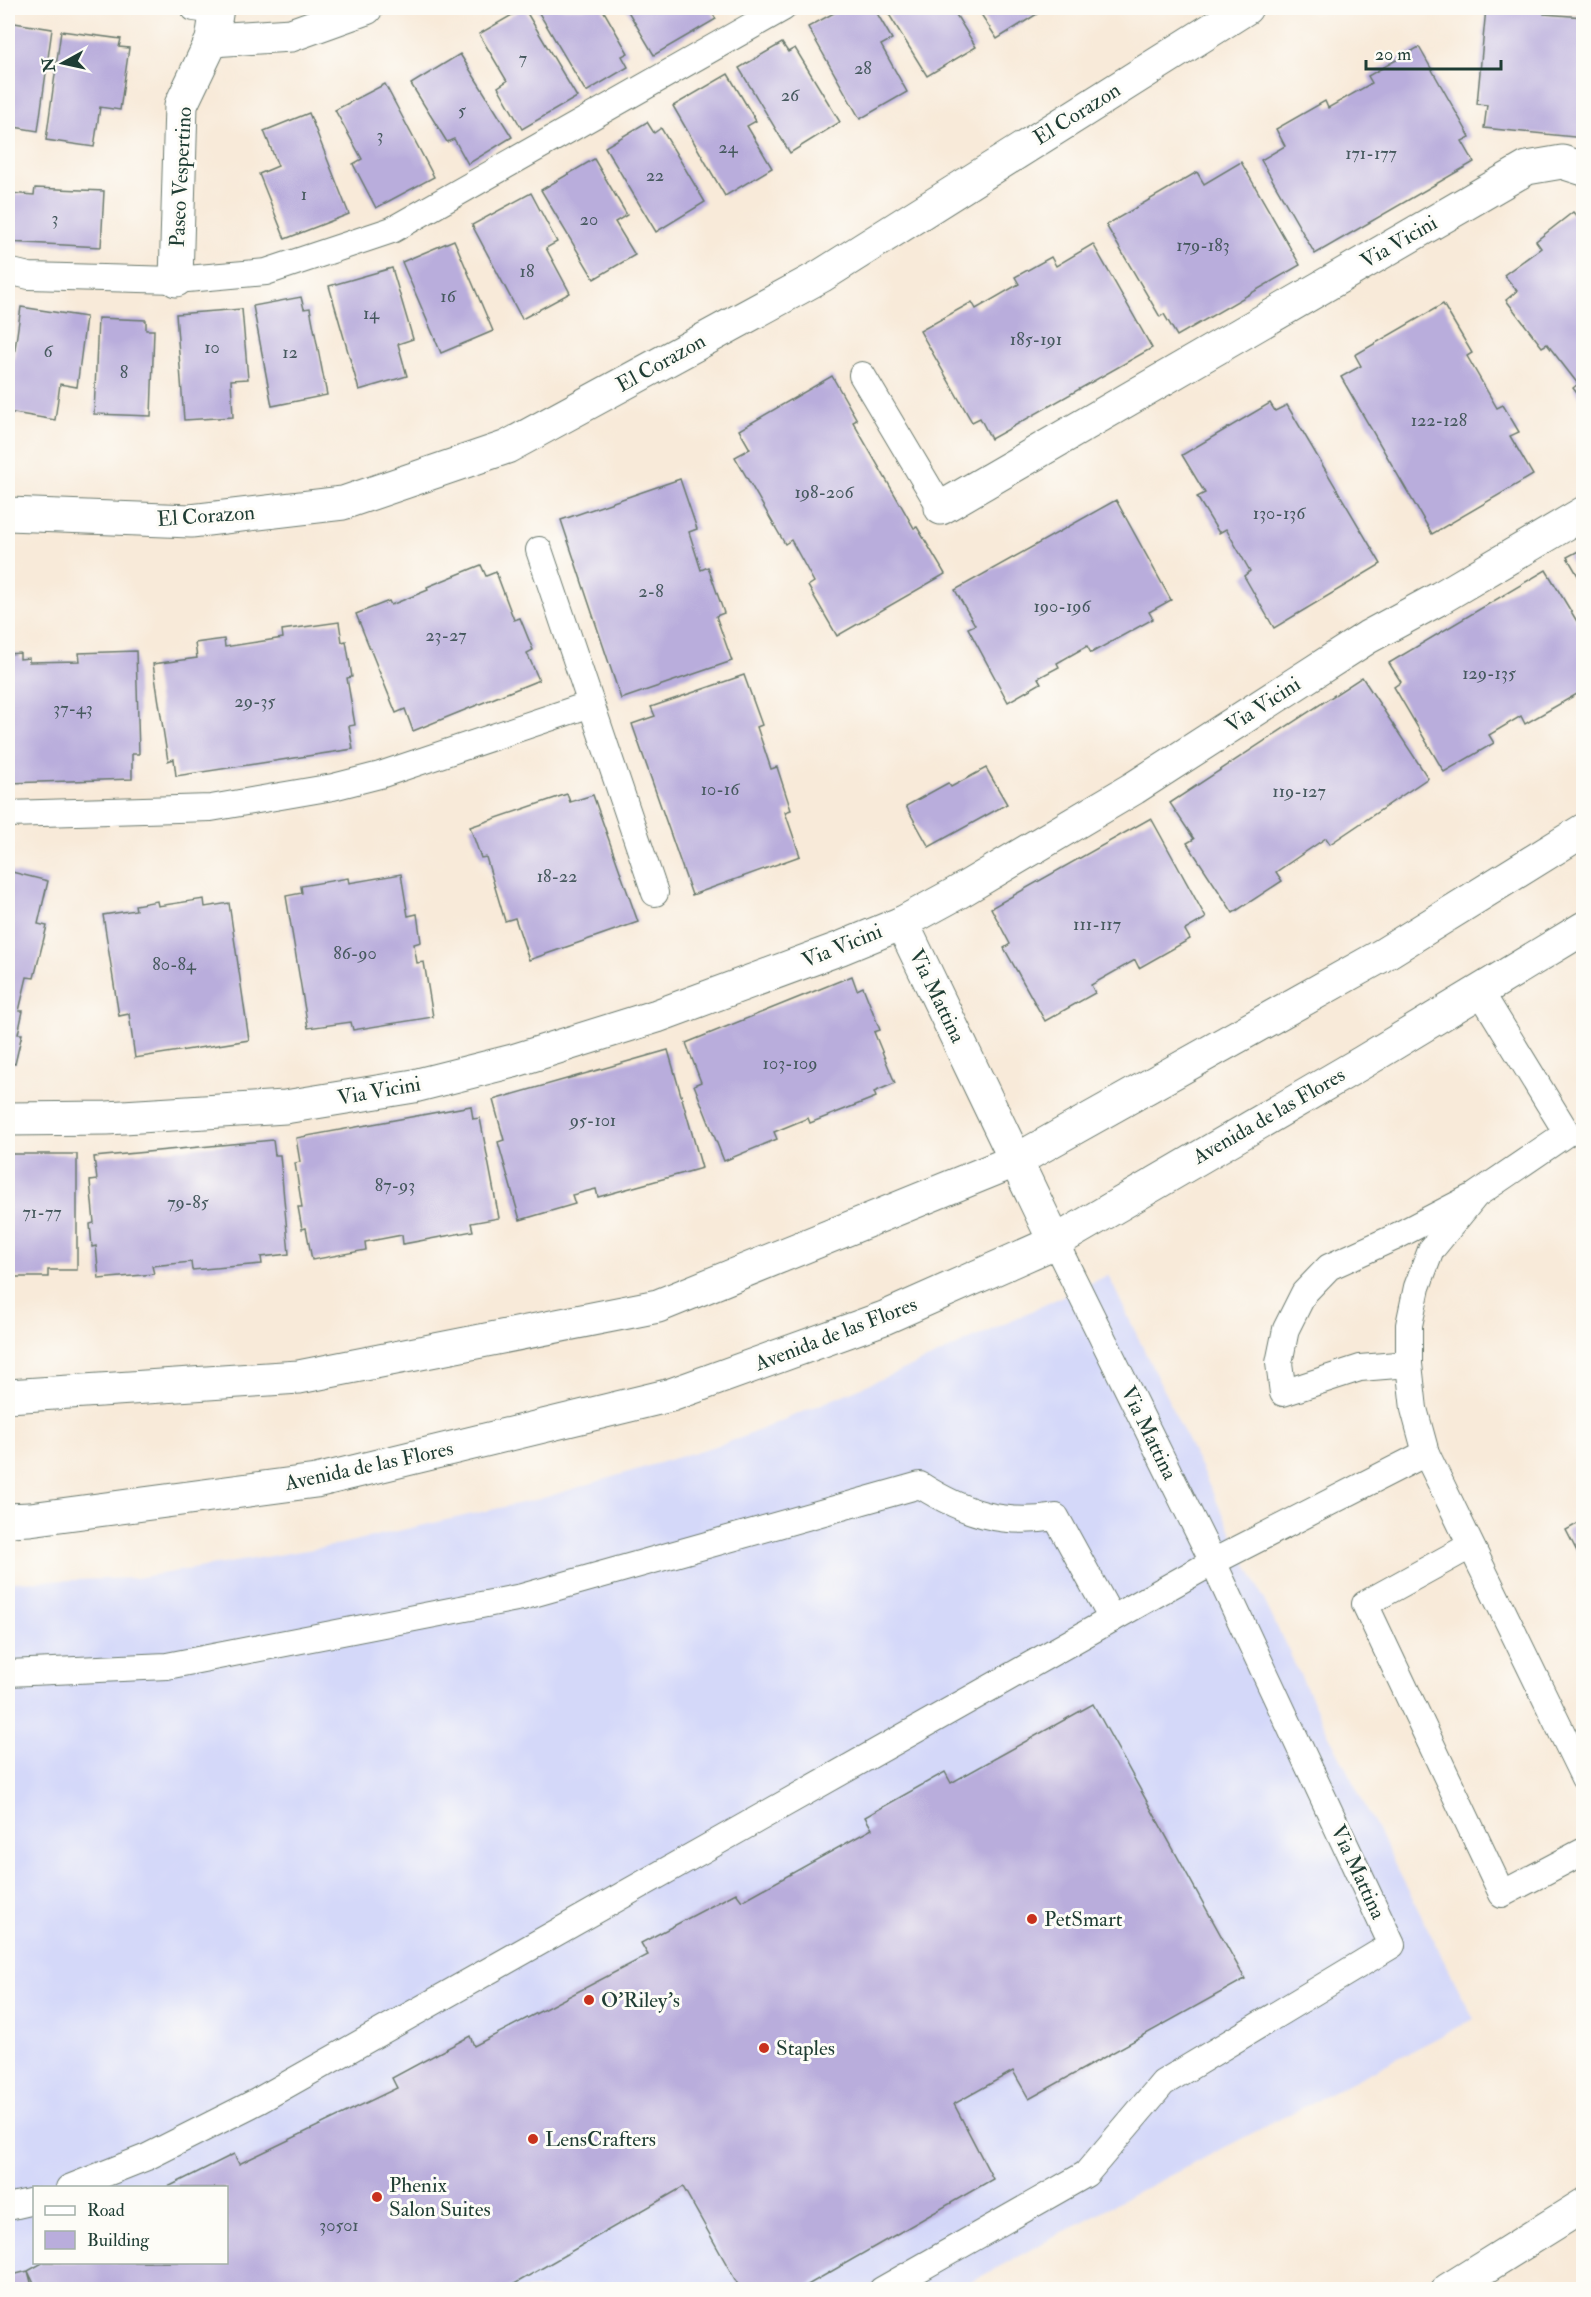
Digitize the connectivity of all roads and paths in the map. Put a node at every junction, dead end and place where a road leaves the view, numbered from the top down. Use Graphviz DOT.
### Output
graph roads {
  1 [pos="366,8"];
  2 [pos="1246,8"];
  3 [pos="772,10"];
  4 [pos="210,16"];
  5 [pos="1584,169"];
  6 [pos="8,271"];
  7 [pos="176,280"];
  8 [pos="862,375"];
  9 [pos="941,508"];
  10 [pos="1584,513"];
  11 [pos="8,514"];
  12 [pos="539,550"];
  13 [pos="591,704"];
  14 [pos="8,814"];
  15 [pos="1584,830"];
  16 [pos="655,893"];
  17 [pos="902,923"];
  18 [pos="1584,928"];
  19 [pos="1480,990"];
  20 [pos="8,1119"];
  21 [pos="1017,1160"];
  22 [pos="1476,1195"];
  23 [pos="1055,1242"];
  24 [pos="1409,1364"];
  25 [pos="8,1396"];
  26 [pos="1426,1453"];
  27 [pos="8,1520"];
  28 [pos="1470,1546"];
  29 [pos="1213,1562"];
  30 [pos="1112,1619"];
  31 [pos="8,1673"];
  32 [pos="1584,1778"];
  33 [pos="1584,1851"];
  34 [pos="72,2186"];
  35 [pos="33,2201"];
  36 [pos="1584,2205"];
  37 [pos="8,2207"];
  38 [pos="882,2289"];
  39 [pos="1448,2289"];
  1 -- 4 [label="main road"];
  2 -- 11 [label="main road, El Corazon"];
  3 -- 7 [label="lane"];
  4 -- 7 [label="main road, Paseo Vespertino"];
  5 -- 9 [label="main road, Via Vicini"];
  6 -- 7 [label="lane"];
  8 -- 9 [label="lane"];
  10 -- 17 [label="main road, Via Vicini"];
  12 -- 13 [label="lane"];
  13 -- 14 [label="lane"];
  13 -- 16 [label="lane"];
  15 -- 21 [label="main road"];
  17 -- 20 [label="main road, Via Vicini"];
  17 -- 21 [label="main road, Via Mattina"];
  18 -- 19 [label="main road, Avenida de las Flores"];
  19 -- 22 [label="lane"];
  19 -- 23 [label="main road, Avenida de las Flores"];
  21 -- 23 [label="main road, Via Mattina"];
  21 -- 25 [label="main road"];
  22 -- 24 [label="lane"];
  22 -- 24 [label="lane"];
  23 -- 27 [label="main road, Avenida de las Flores"];
  23 -- 29 [label="lane, Via Mattina"];
  24 -- 26 [label="lane"];
  26 -- 28 [label="lane"];
  26 -- 29 [label="lane"];
  28 -- 32 [label="lane"];
  28 -- 33 [label="lane"];
  29 -- 30 [label="lane"];
  29 -- 38 [label="lane, Via Mattina"];
  30 -- 31 [label="lane"];
  30 -- 34 [label="lane"];
  35 -- 37 [label="lane"];
  36 -- 39 [label="main road"];
}
